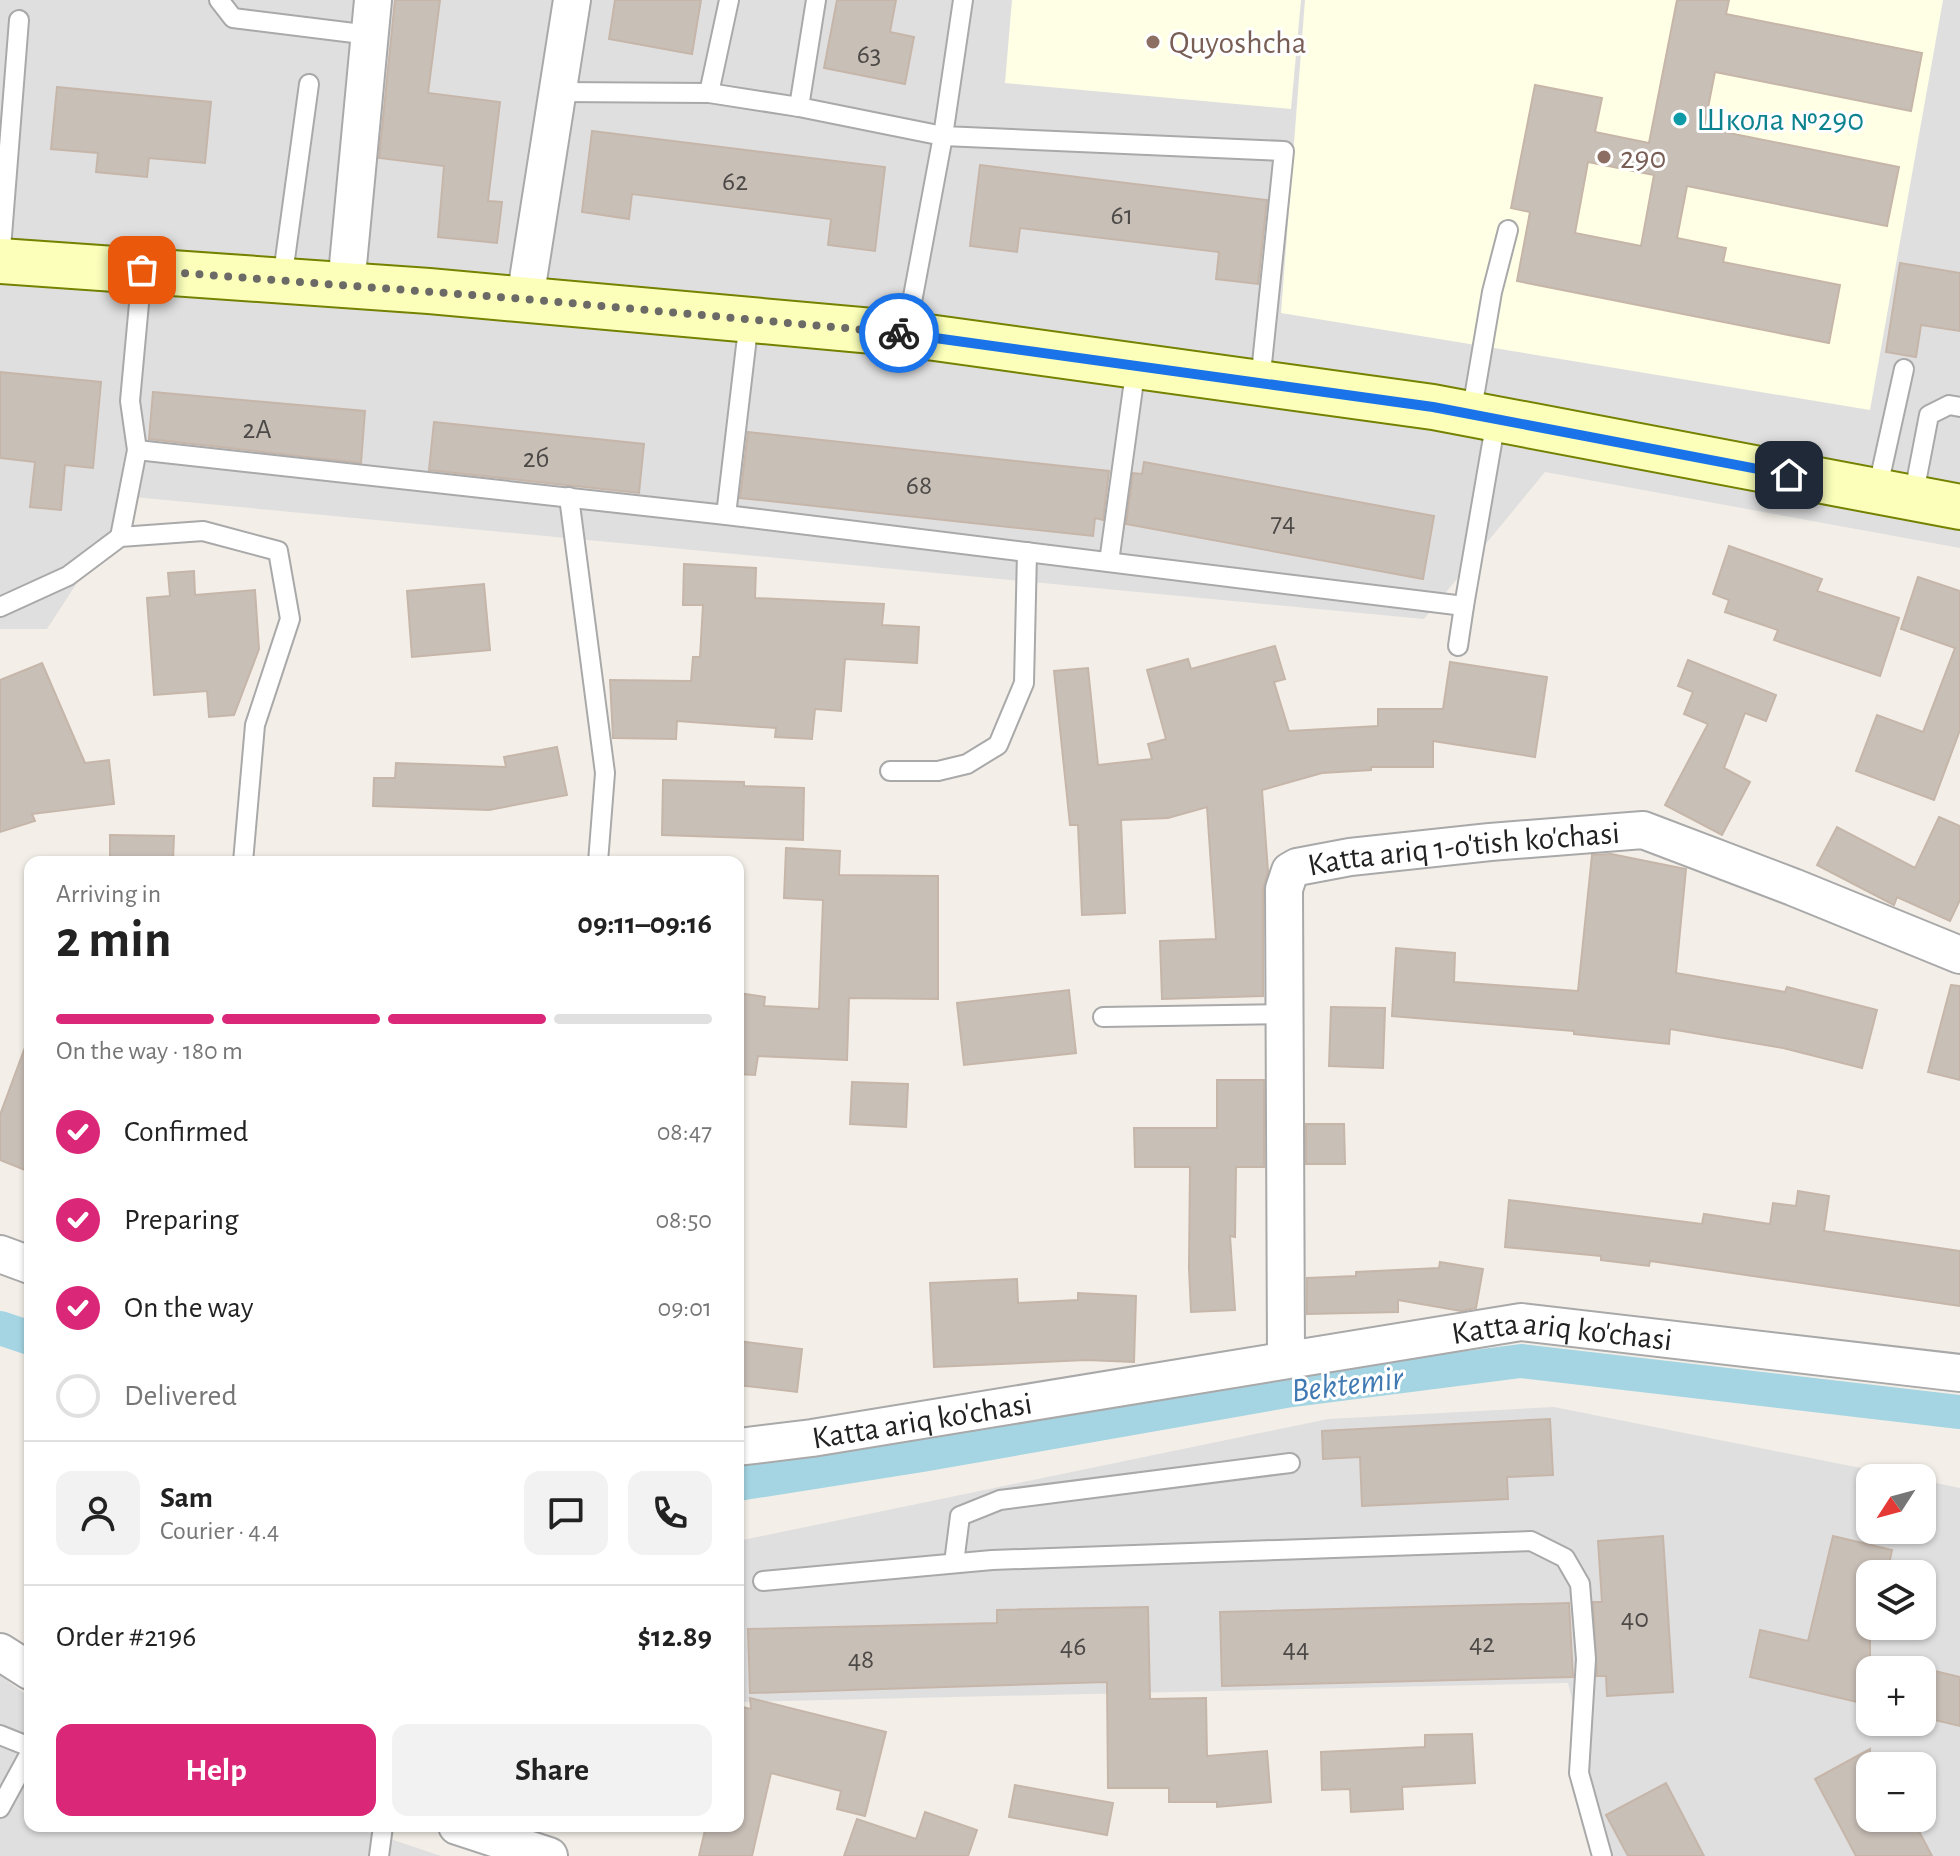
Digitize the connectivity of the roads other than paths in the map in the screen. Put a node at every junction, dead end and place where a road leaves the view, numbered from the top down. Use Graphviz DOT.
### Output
graph roads {
  1 [pos="219,0"];
  2 [pos="572,0"];
  3 [pos="729,0"];
  4 [pos="816,0"];
  5 [pos="963,0"];
  6 [pos="372,17"];
  7 [pos="19,20"];
  8 [pos="309,84"];
  9 [pos="559,92"];
  10 [pos="709,93"];
  11 [pos="799,107"];
  12 [pos="943,136"];
  13 [pos="1508,230"];
  14 [pos="0,261"];
  15 [pos="142,270"];
  16 [pos="282,281"];
  17 [pos="346,286"];
  18 [pos="525,299"];
  19 [pos="749,320"];
  20 [pos="906,334"];
  21 [pos="1136,366"];
  22 [pos="1904,369"];
  23 [pos="1260,383"];
  24 [pos="1960,407"];
  25 [pos="1483,417"];
  26 [pos="137,450"];
  27 [pos="1895,495"];
  28 [pos="569,497"];
  29 [pos="1960,507"];
  30 [pos="726,515"];
  31 [pos="120,537"];
  32 [pos="1027,552"];
  33 [pos="1109,562"];
  34 [pos="1464,606"];
  35 [pos="0,607"];
  36 [pos="1458,646"];
  37 [pos="890,771"];
  38 [pos="244,856"];
  39 [pos="598,856"];
  40 [pos="1960,955"];
  41 [pos="1284,1014"];
  42 [pos="1103,1017"];
  43 [pos="0,1254"];
  44 [pos="24,1263"];
  45 [pos="1286,1358"];
  46 [pos="1960,1373"];
  47 [pos="744,1446"];
  48 [pos="1290,1463"];
  49 [pos="954,1563"];
  50 [pos="763,1581"];
  51 [pos="0,1652"];
  52 [pos="24,1667"];
  53 [pos="0,1735"];
  54 [pos="24,1747"];
  55 [pos="24,1762"];
  56 [pos="0,1808"];
  57 [pos="382,1832"];
  58 [pos="475,1832"];
  59 [pos="379,1856"];
  60 [pos="549,1856"];
  61 [pos="1602,1856"];
  1 -- 6 [label="lane"];
  2 -- 9 [label="street"];
  3 -- 10 [label="lane"];
  4 -- 11 [label="lane"];
  5 -- 12 [label="lane"];
  6 -- 17 [label="street"];
  7 -- 14 [label="lane"];
  8 -- 16 [label="lane"];
  9 -- 10 [label="lane"];
  9 -- 18 [label="street"];
  10 -- 11 [label="lane"];
  11 -- 12 [label="lane"];
  12 -- 20 [label="lane"];
  12 -- 23 [label="lane"];
  13 -- 25 [label="lane"];
  14 -- 15 [label="street"];
  15 -- 16 [label="street"];
  15 -- 26 [label="lane"];
  16 -- 17 [label="street"];
  17 -- 18 [label="street"];
  18 -- 19 [label="street"];
  19 -- 20 [label="street"];
  19 -- 30 [label="lane"];
  20 -- 21 [label="street"];
  21 -- 23 [label="street"];
  21 -- 33 [label="lane"];
  22 -- 27 [label="lane"];
  23 -- 25 [label="street"];
  24 -- 27 [label="lane"];
  25 -- 27 [label="street"];
  25 -- 34 [label="lane"];
  26 -- 28 [label="lane"];
  26 -- 31 [label="lane"];
  27 -- 29 [label="street"];
  28 -- 30 [label="lane"];
  28 -- 39 [label="lane"];
  30 -- 32 [label="lane"];
  31 -- 35 [label="lane"];
  31 -- 38 [label="lane"];
  32 -- 33 [label="lane"];
  32 -- 37 [label="lane"];
  33 -- 34 [label="lane"];
  34 -- 36 [label="lane"];
  40 -- 41 [label="street, Katta ariq 1-o'tish ko'chasi"];
  41 -- 42 [label="lane"];
  41 -- 45 [label="street, Katta ariq 1-o'tish ko'chasi"];
  43 -- 44 [label="street"];
  45 -- 46 [label="street, Katta ariq ko'chasi"];
  45 -- 47 [label="street, Katta ariq ko'chasi"];
  48 -- 49 [label="lane"];
  49 -- 50 [label="lane"];
  49 -- 61 [label="lane"];
  51 -- 52 [label="street"];
  53 -- 54 [label="lane"];
  55 -- 56 [label="lane"];
  57 -- 59 [label="lane"];
  58 -- 60 [label="street"];
}
